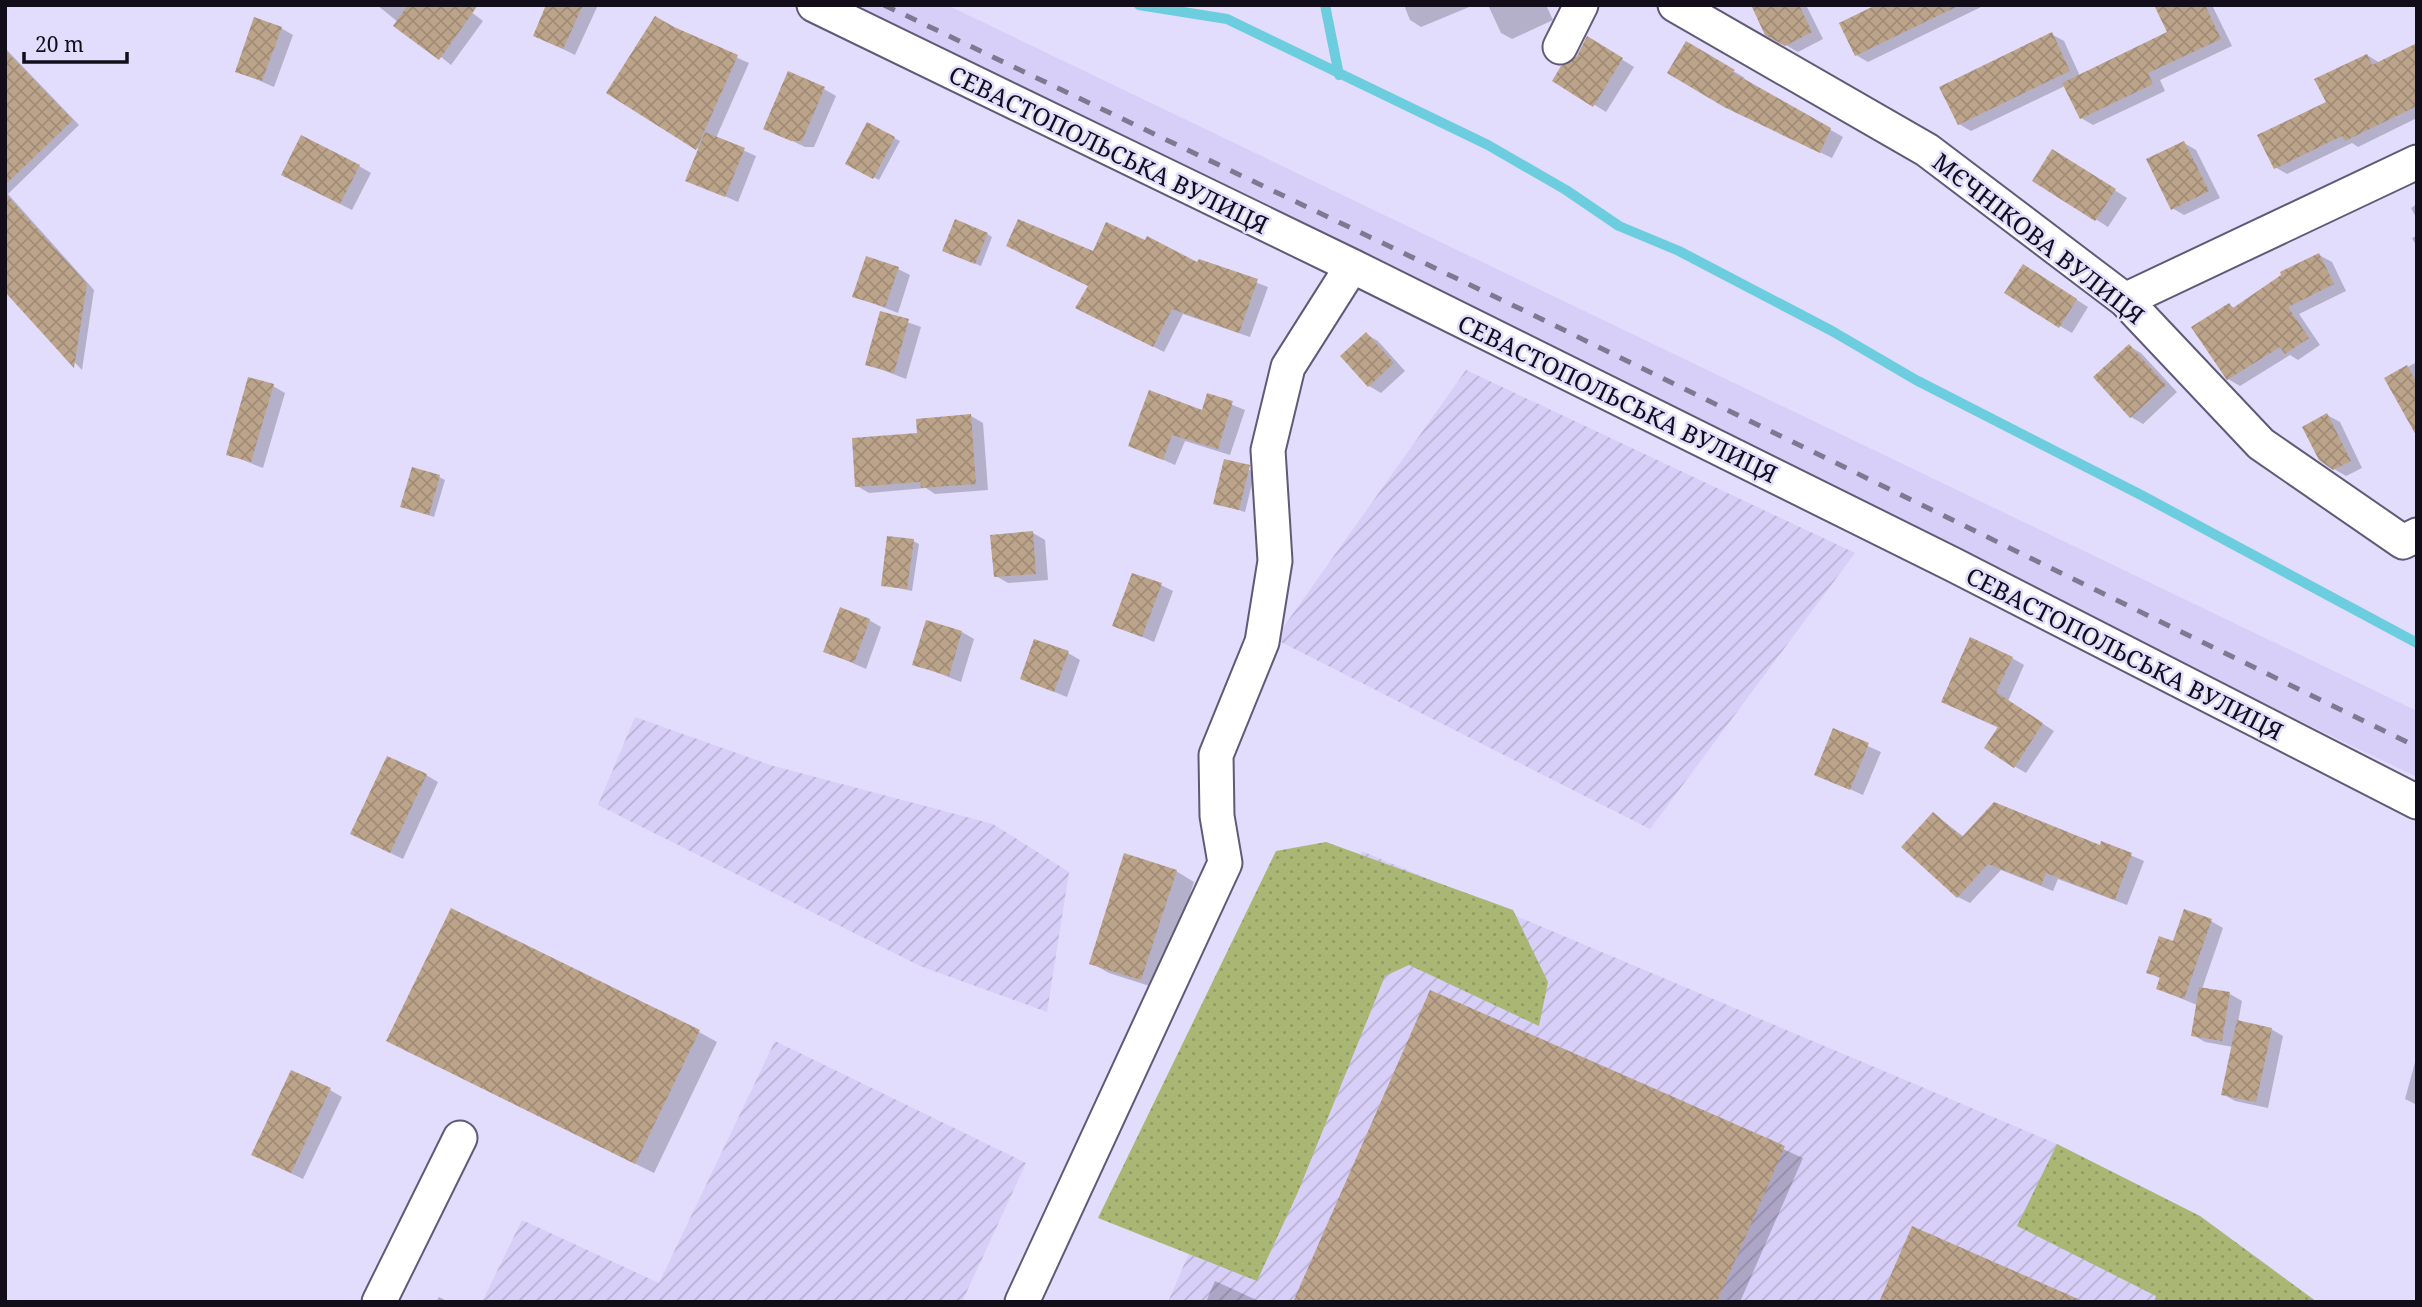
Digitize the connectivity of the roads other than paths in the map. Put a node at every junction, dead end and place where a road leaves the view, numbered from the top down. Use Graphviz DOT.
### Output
graph roads {
  1 [pos="814,5"];
  2 [pos="1581,5"];
  3 [pos="1675,5"];
  4 [pos="1560,47"];
  5 [pos="2417,162"];
  6 [pos="1352,266"];
  7 [pos="2125,300"];
  8 [pos="2410,539"];
  9 [pos="2417,802"];
  10 [pos="460,1138"];
  11 [pos="379,1302"];
  12 [pos="1022,1302"];
  1 -- 6 [label="street, СЕВАСТОПОЛЬСЬКА ВУЛИЦЯ"];
  2 -- 4 [label="street"];
  3 -- 7 [label="street, МЄЧНІКОВА ВУЛИЦЯ"];
  5 -- 7 [label="street"];
  6 -- 9 [label="street, СЕВАСТОПОЛЬСЬКА ВУЛИЦЯ"];
  6 -- 12 [label="street"];
  7 -- 8 [label="street, МЄЧНІКОВА ВУЛИЦЯ"];
  10 -- 11 [label="street"];
}
